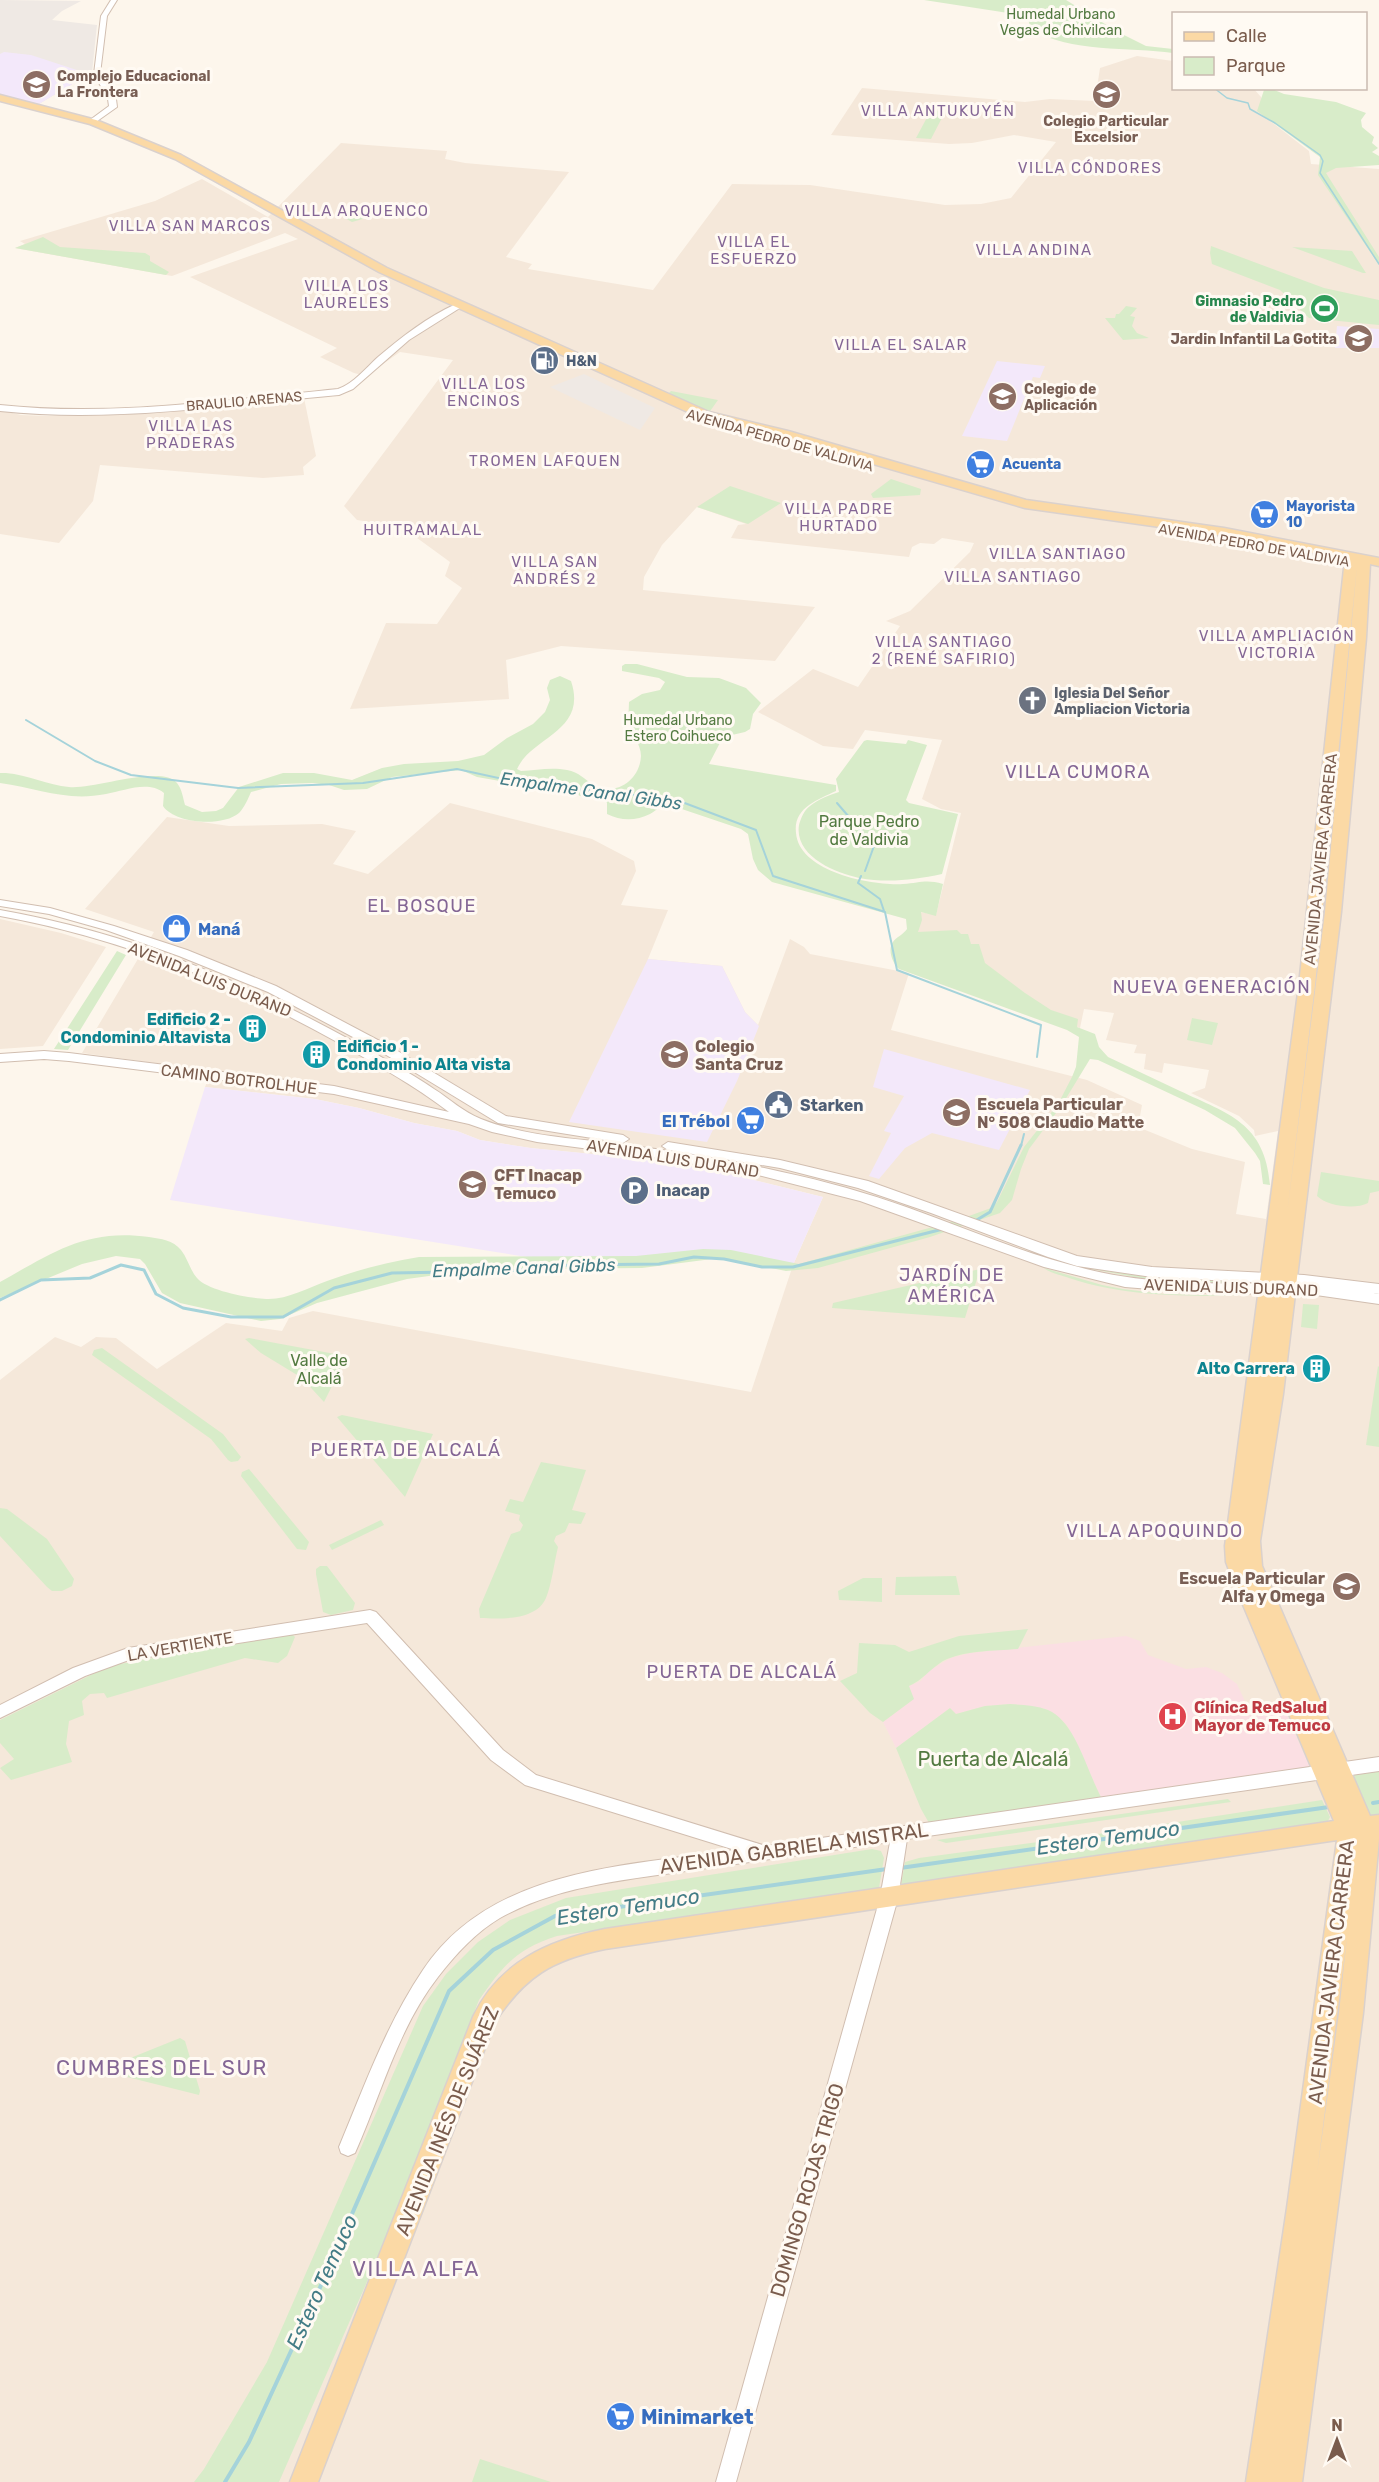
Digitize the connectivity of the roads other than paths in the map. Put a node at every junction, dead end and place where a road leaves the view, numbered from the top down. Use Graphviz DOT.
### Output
graph roads {
  1 [pos="114,0"];
  2 [pos="0,98"];
  3 [pos="93,122"];
  4 [pos="457,307"];
  5 [pos="0,408"];
  6 [pos="1357,561"];
  7 [pos="1379,562"];
  8 [pos="1379,568"];
  9 [pos="0,903"];
  10 [pos="0,913"];
  11 [pos="0,1058"];
  12 [pos="475,1122"];
  13 [pos="699,1150"];
  14 [pos="680,1157"];
  15 [pos="962,1226"];
  16 [pos="1023,1251"];
  17 [pos="1277,1284"];
  18 [pos="1379,1289"];
  19 [pos="1379,1299"];
  20 [pos="0,1712"];
  21 [pos="1379,1764"];
  22 [pos="1332,1769"];
  23 [pos="1364,1827"];
  24 [pos="900,1833"];
  25 [pos="766,1853"];
  26 [pos="890,1891"];
  27 [pos="1329,1987"];
  28 [pos="1351,2013"];
  29 [pos="348,2147"];
  30 [pos="1328,2192"];
  31 [pos="1300,2208"];
  32 [pos="1320,2248"];
  33 [pos="1262,2470"];
  34 [pos="304,2482"];
  35 [pos="726,2482"];
  36 [pos="1277,2482"];
  37 [pos="1288,2482"];
  1 -- 3 [label="street"];
  2 -- 3 [label="main road, AVENIDA PEDRO DE VALDIVIA"];
  3 -- 4 [label="main road, AVENIDA PEDRO DE VALDIVIA"];
  4 -- 5 [label="street, BRAULIO ARENAS"];
  4 -- 6 [label="main road, AVENIDA PEDRO DE VALDIVIA"];
  4 -- 6 [label="main road, AVENIDA PEDRO DE VALDIVIA"];
  6 -- 7 [label="main road, AVENIDA PEDRO DE VALDIVIA"];
  6 -- 8 [label="main road, AVENIDA PEDRO DE VALDIVIA"];
  6 -- 17 [label="main road, AVENIDA JAVIERA CARRERA"];
  9 -- 13 [label="street, AVENIDA LUIS DURAND"];
  10 -- 12 [label="street, AVENIDA LUIS DURAND"];
  11 -- 12 [label="street, CAMINO BOTROLHUE"];
  12 -- 14 [label="street, AVENIDA LUIS DURAND"];
  13 -- 14 [label="street"];
  13 -- 15 [label="street, AVENIDA LUIS DURAND"];
  14 -- 15 [label="street, AVENIDA LUIS DURAND"];
  15 -- 16 [label="street, AVENIDA LUIS DURAND"];
  15 -- 16 [label="street, AVENIDA LUIS DURAND"];
  16 -- 17 [label="street, AVENIDA LUIS DURAND"];
  17 -- 18 [label="street, AVENIDA LUIS DURAND"];
  17 -- 19 [label="street, AVENIDA LUIS DURAND"];
  17 -- 22 [label="main road, AVENIDA JAVIERA CARRERA"];
  20 -- 25 [label="street, LA VERTIENTE"];
  21 -- 22 [label="street, AVENIDA GABRIELA MISTRAL"];
  22 -- 23 [label="main road, AVENIDA JAVIERA CARRERA"];
  22 -- 24 [label="street, AVENIDA GABRIELA MISTRAL"];
  23 -- 26 [label="main road"];
  23 -- 27 [label="main road, AVENIDA JAVIERA CARRERA"];
  23 -- 28 [label="main road, AVENIDA JAVIERA CARRERA"];
  24 -- 25 [label="street, AVENIDA GABRIELA MISTRAL"];
  24 -- 26 [label="street, DOMINGO ROJAS TRIGO"];
  25 -- 29 [label="street, AVENIDA GABRIELA MISTRAL"];
  26 -- 34 [label="main road, AVENIDA INÉS DE SUÁREZ"];
  26 -- 35 [label="street, DOMINGO ROJAS TRIGO"];
  27 -- 28 [label="main road"];
  27 -- 31 [label="main road, AVENIDA JAVIERA CARRERA"];
  28 -- 30 [label="main road, AVENIDA JAVIERA CARRERA"];
  30 -- 31 [label="main road"];
  30 -- 32 [label="main road, AVENIDA JAVIERA CARRERA"];
  31 -- 32 [label="main road"];
  31 -- 33 [label="main road, AVENIDA JAVIERA CARRERA"];
  32 -- 37 [label="main road, AVENIDA JAVIERA CARRERA"];
  33 -- 36 [label="main road"];
}
